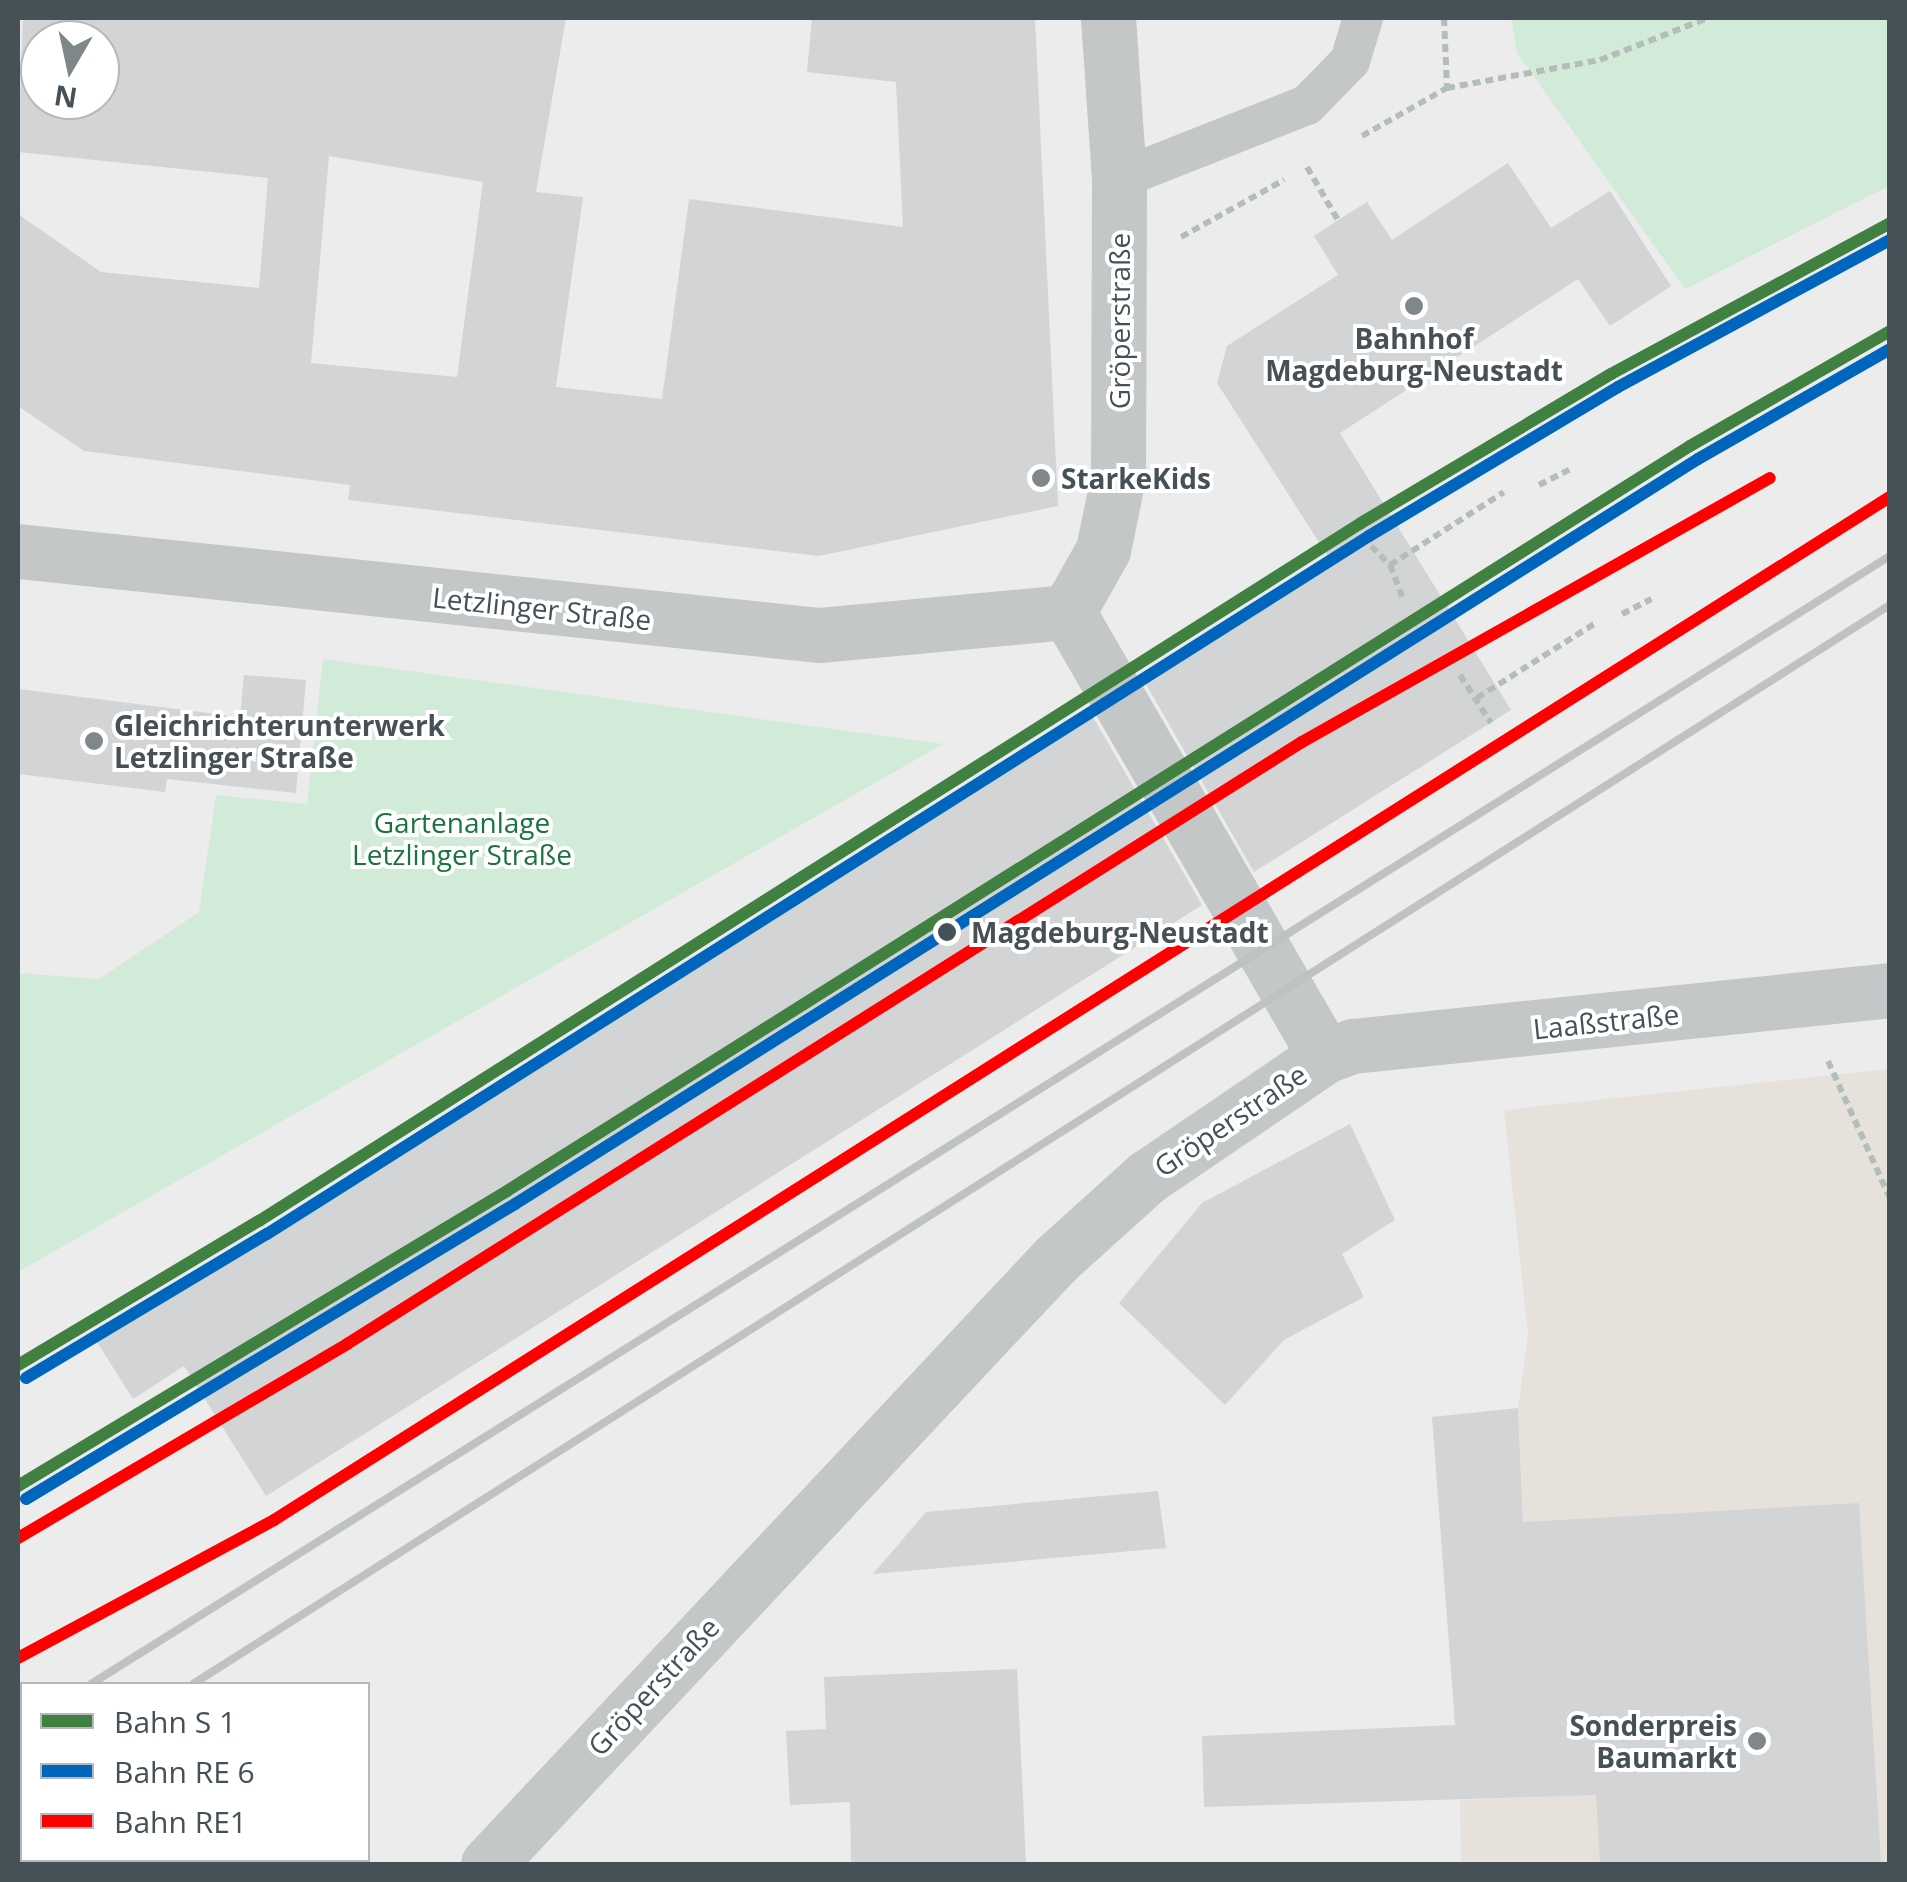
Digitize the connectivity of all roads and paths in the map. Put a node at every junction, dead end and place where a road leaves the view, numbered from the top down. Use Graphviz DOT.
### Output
graph roads {
  1 [pos="1108,18"];
  2 [pos="1363,18"];
  3 [pos="1444,18"];
  4 [pos="1708,18"];
  5 [pos="1447,88"];
  6 [pos="1352,141"];
  7 [pos="1321,159"];
  8 [pos="1120,179"];
  9 [pos="1338,220"];
  10 [pos="1569,470"];
  11 [pos="1539,485"];
  12 [pos="1504,492"];
  13 [pos="1371,546"];
  14 [pos="18,551"];
  15 [pos="1390,566"];
  16 [pos="1402,597"];
  17 [pos="1650,600"];
  18 [pos="1068,612"];
  19 [pos="1622,614"];
  20 [pos="1597,622"];
  21 [pos="1460,675"];
  22 [pos="1477,698"];
  23 [pos="1491,723"];
  24 [pos="1890,990"];
  25 [pos="1825,1055"];
  26 [pos="1324,1056"];
  27 [pos="1890,1198"];
  28 [pos="488,1864"];
  1 -- 8 [label="street, Gröperstraße"];
  2 -- 8 [label="lane"];
  3 -- 5 [label="path"];
  4 -- 5 [label="path"];
  5 -- 6 [label="path"];
  7 -- 9 [label="path"];
  8 -- 18 [label="street, Gröperstraße"];
  10 -- 11 [label="path"];
  12 -- 15 [label="path"];
  13 -- 15 [label="path"];
  14 -- 18 [label="street, Letzlinger Straße"];
  15 -- 16 [label="path"];
  17 -- 19 [label="path"];
  18 -- 26 [label="street, Gröperstraße"];
  20 -- 22 [label="path"];
  21 -- 22 [label="path"];
  22 -- 23 [label="path"];
  24 -- 26 [label="street, Laaßstraße"];
  25 -- 27 [label="path"];
  26 -- 28 [label="street, Gröperstraße"];
}
